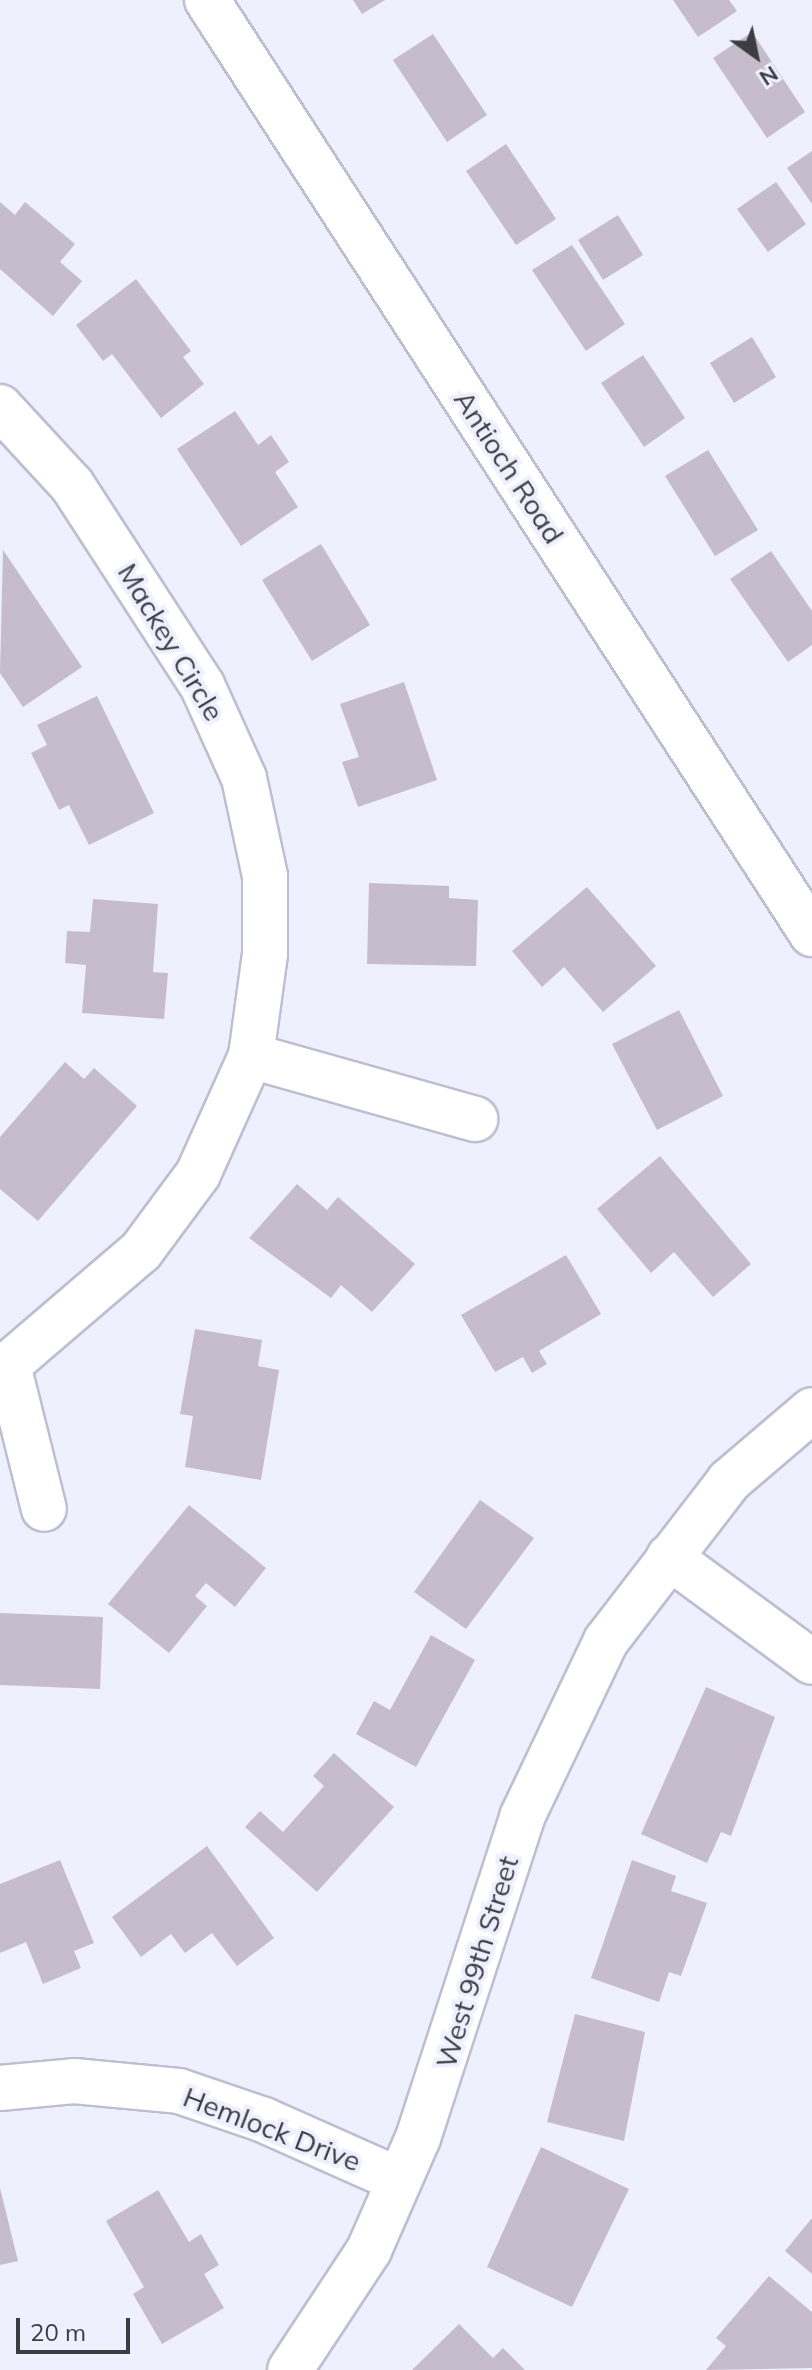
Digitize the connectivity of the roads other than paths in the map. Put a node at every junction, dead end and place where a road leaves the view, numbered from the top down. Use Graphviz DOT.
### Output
graph roads {
  1 [pos="207,0"];
  2 [pos="0,407"];
  3 [pos="812,934"];
  4 [pos="251,1056"];
  5 [pos="475,1119"];
  6 [pos="4,1370"];
  7 [pos="812,1410"];
  8 [pos="44,1509"];
  9 [pos="669,1557"];
  10 [pos="812,1662"];
  11 [pos="0,2088"];
  12 [pos="399,2180"];
  13 [pos="290,2370"];
  1 -- 3 [label="street, Antioch Road"];
  2 -- 4 [label="street, Mackey Circle"];
  4 -- 5 [label="street"];
  4 -- 6 [label="street, Mackey Circle"];
  6 -- 8 [label="street, Mackey Circle"];
  7 -- 9 [label="street, West 99th Street"];
  9 -- 10 [label="street"];
  9 -- 12 [label="street, West 99th Street"];
  11 -- 12 [label="street, Hemlock Drive"];
  12 -- 13 [label="street, West 99th Street"];
}
